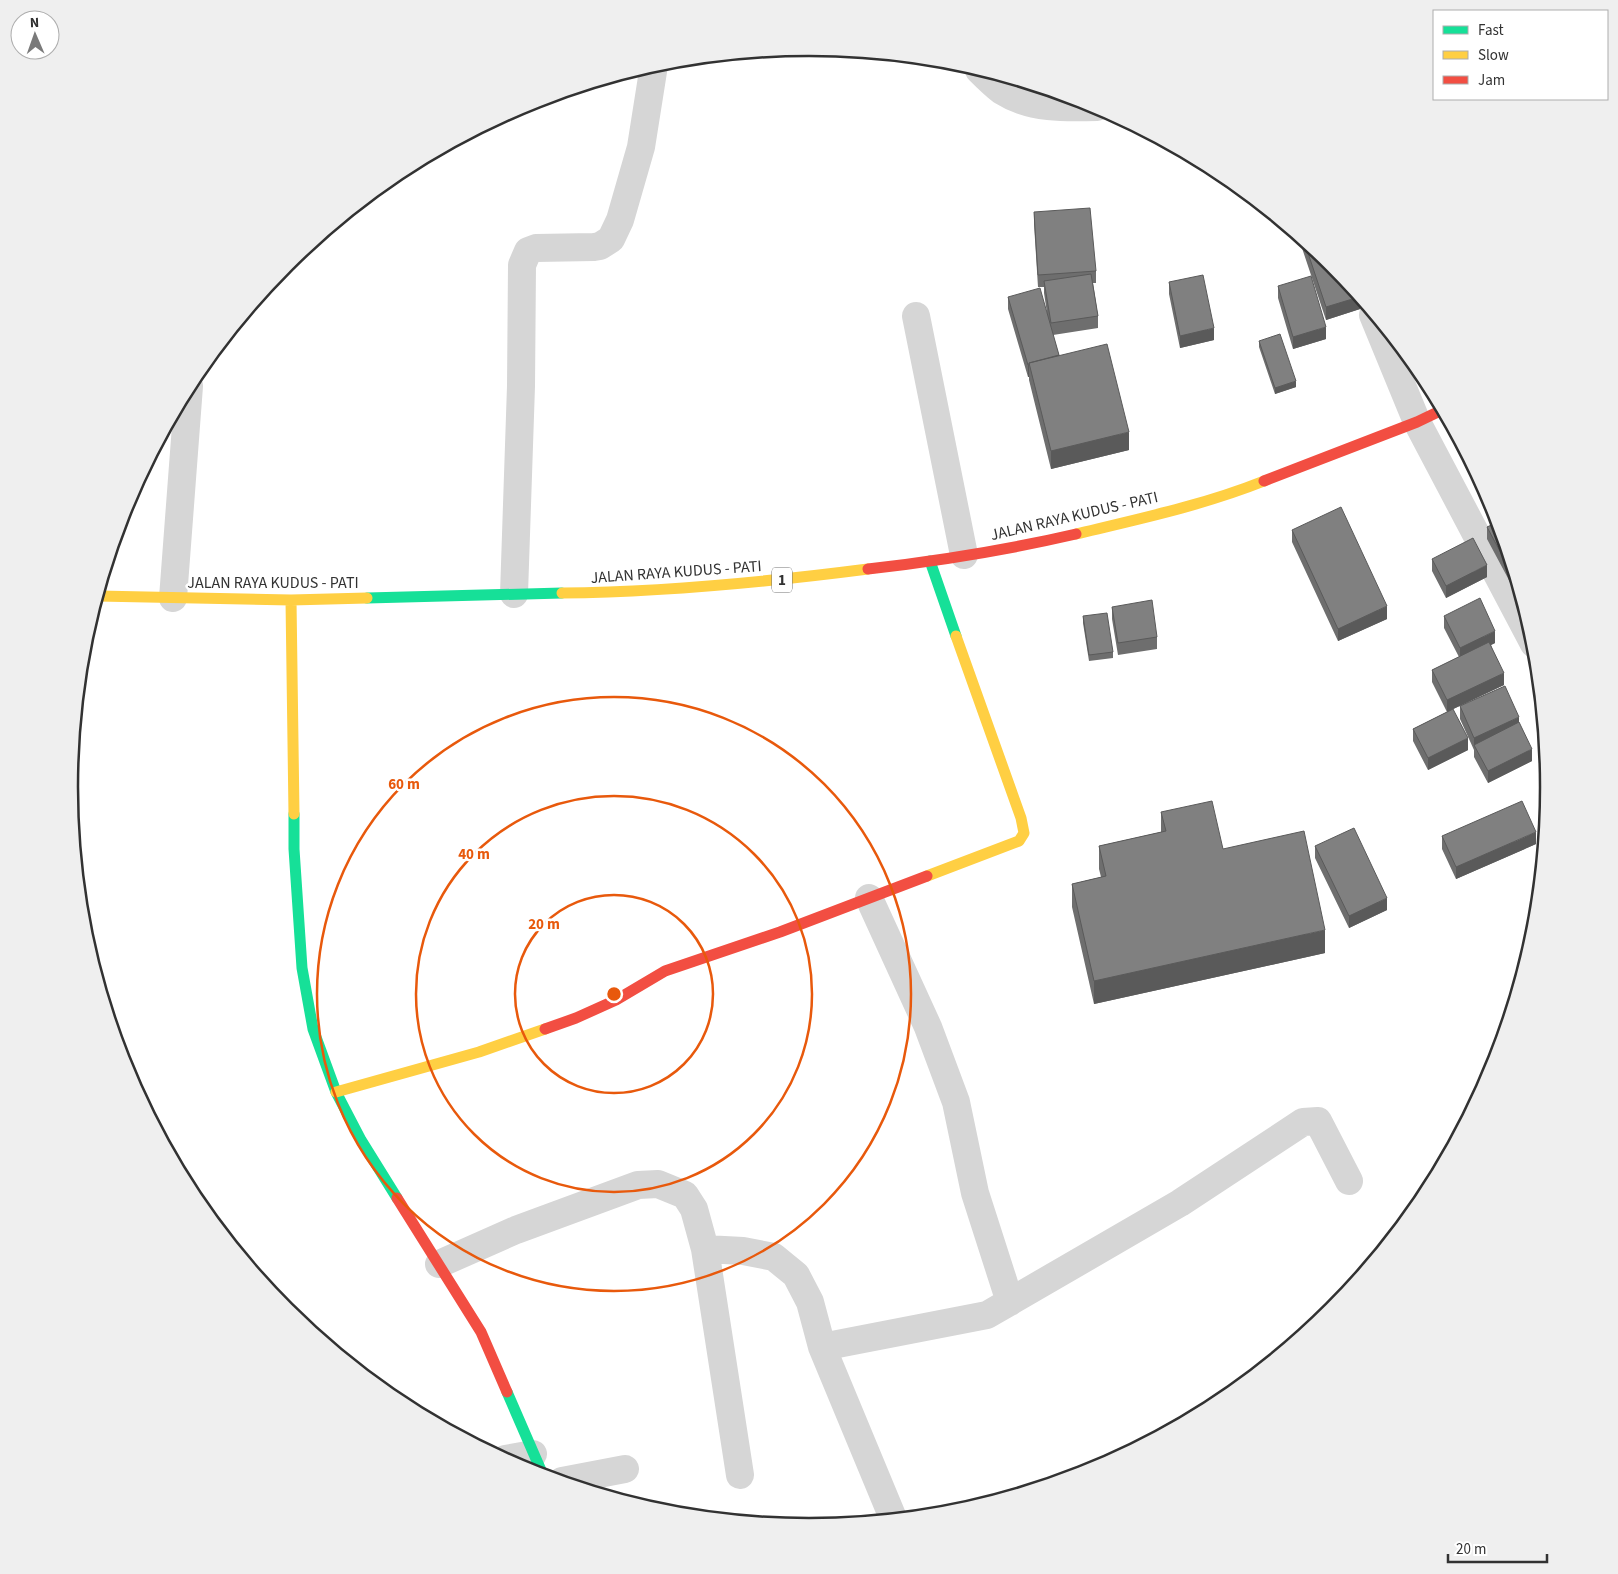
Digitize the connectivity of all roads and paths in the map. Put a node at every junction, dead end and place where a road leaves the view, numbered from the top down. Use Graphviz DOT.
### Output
graph roads {
  1 [pos="653,73"];
  2 [pos="988,79"];
  3 [pos="1077,107"];
  4 [pos="916,316"];
  5 [pos="1381,332"];
  6 [pos="188,403"];
  7 [pos="1436,413"];
  8 [pos="1417,422"];
  9 [pos="964,555"];
  10 [pos="930,561"];
  11 [pos="514,594"];
  12 [pos="104,596"];
  13 [pos="173,598"];
  14 [pos="291,600"];
  15 [pos="1519,616"];
  16 [pos="869,898"];
  17 [pos="336,1092"];
  18 [pos="1349,1181"];
  19 [pos="705,1249"];
  20 [pos="439,1264"];
  21 [pos="1010,1302"];
  22 [pos="822,1347"];
  23 [pos="538,1465"];
  24 [pos="625,1469"];
  25 [pos="740,1475"];
  26 [pos="573,1479"];
  27 [pos="891,1512"];
  1 -- 11 [label="street"];
  2 -- 3 [label="street"];
  4 -- 9 [label="street"];
  5 -- 8 [label="street"];
  6 -- 13 [label="street"];
  7 -- 8 [label="main road, JALAN RAYA KUDUS - PATI / 1"];
  8 -- 9 [label="main road, JALAN RAYA KUDUS - PATI / 1"];
  8 -- 15 [label="street"];
  9 -- 10 [label="main road, JALAN RAYA KUDUS - PATI / 1"];
  10 -- 11 [label="main road, JALAN RAYA KUDUS - PATI / 1"];
  10 -- 16 [label="main road"];
  11 -- 14 [label="main road, JALAN RAYA KUDUS - PATI / 1"];
  12 -- 13 [label="main road, JALAN RAYA KUDUS - PATI / 1"];
  13 -- 14 [label="main road, JALAN RAYA KUDUS - PATI / 1"];
  14 -- 17 [label="main road"];
  16 -- 17 [label="main road"];
  16 -- 21 [label="street"];
  17 -- 20 [label="main road"];
  18 -- 21 [label="street"];
  19 -- 20 [label="street"];
  19 -- 22 [label="street"];
  19 -- 25 [label="street"];
  20 -- 23 [label="main road"];
  21 -- 22 [label="street"];
  22 -- 27 [label="street"];
  24 -- 26 [label="street"];
}
